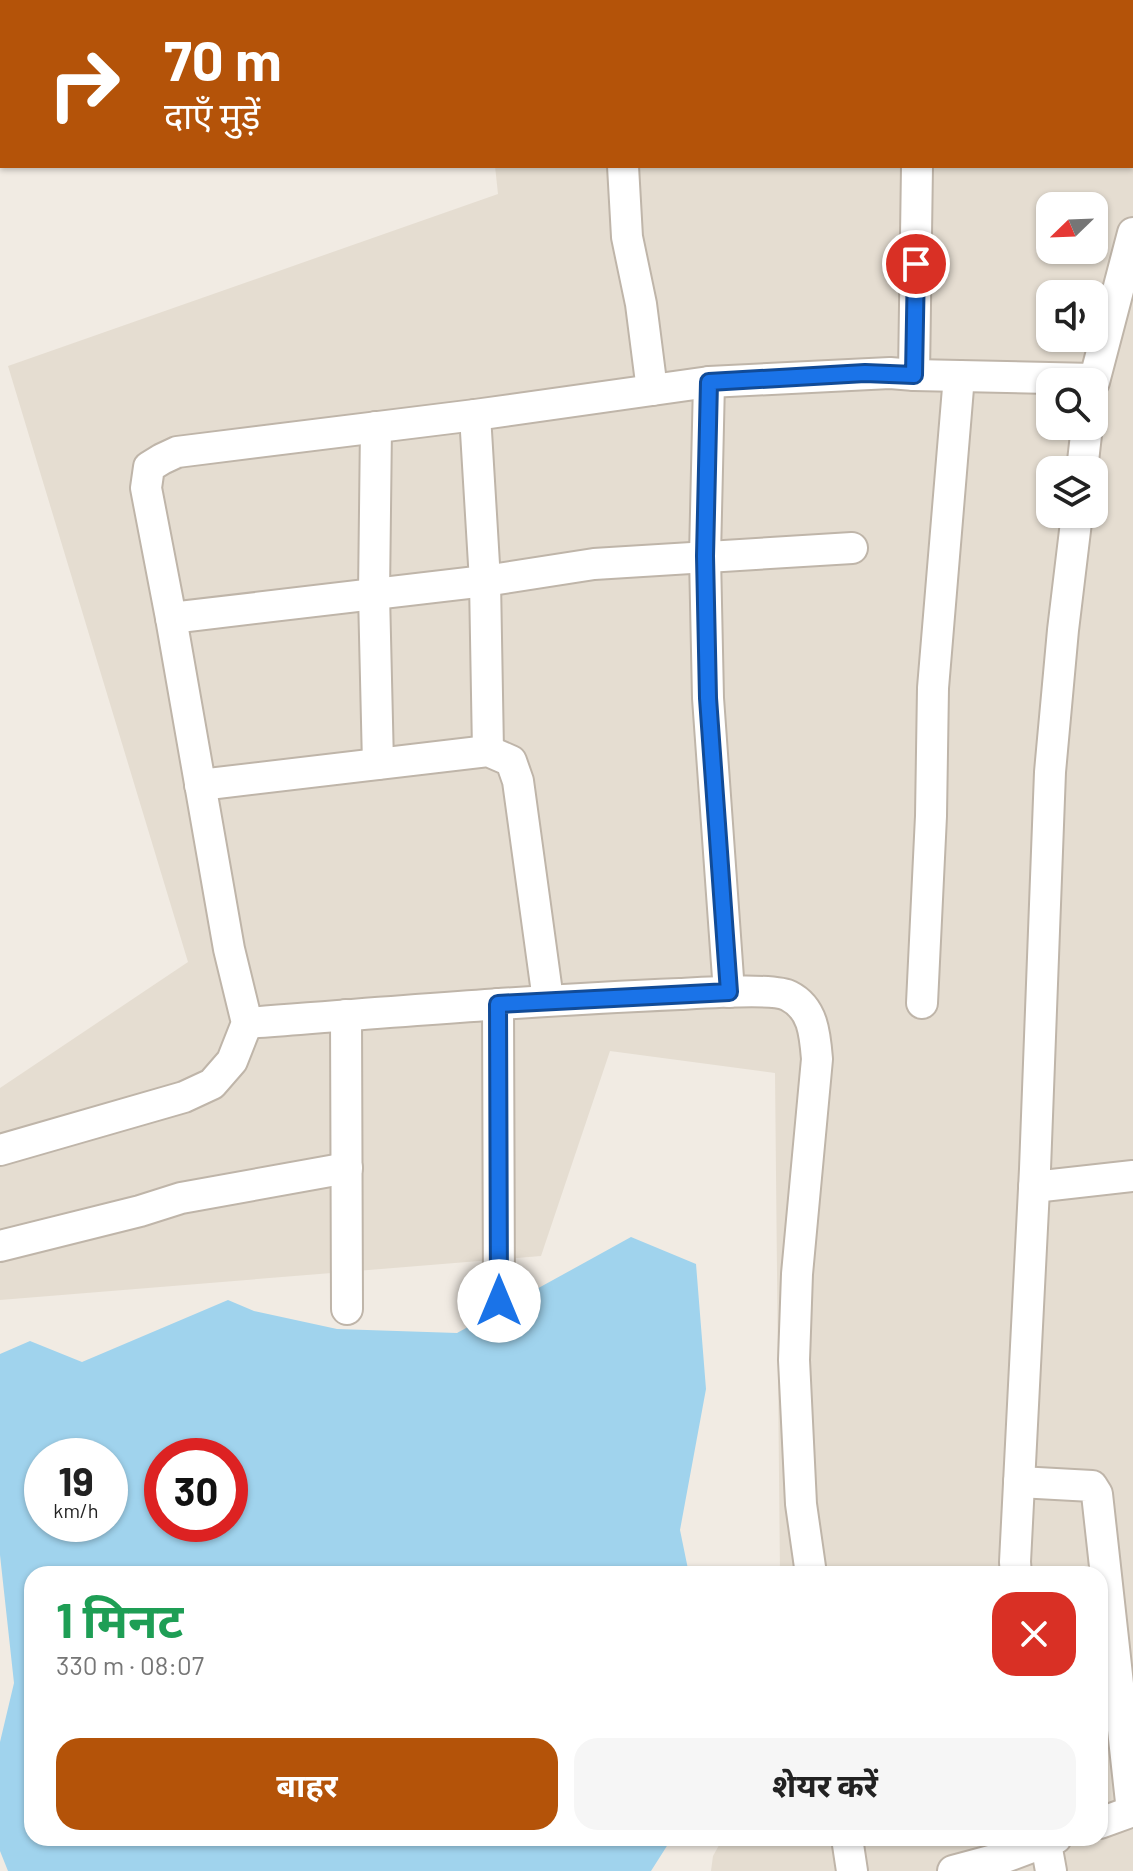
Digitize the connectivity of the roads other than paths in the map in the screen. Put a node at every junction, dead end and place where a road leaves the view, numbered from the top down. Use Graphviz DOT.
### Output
graph roads {
  1 [pos="623,168"];
  2 [pos="917,168"];
  3 [pos="1133,233"];
  4 [pos="1097,368"];
  5 [pos="890,373"];
  6 [pos="959,376"];
  7 [pos="1036,379"];
  8 [pos="709,382"];
  9 [pos="652,390"];
  10 [pos="475,415"];
  11 [pos="376,427"];
  12 [pos="1075,528"];
  13 [pos="852,548"];
  14 [pos="705,556"];
  15 [pos="485,581"];
  16 [pos="374,594"];
  17 [pos="171,618"];
  18 [pos="488,751"];
  19 [pos="378,764"];
  20 [pos="200,785"];
  21 [pos="729,992"];
  22 [pos="548,1000"];
  23 [pos="922,1003"];
  24 [pos="498,1004"];
  25 [pos="346,1015"];
  26 [pos="247,1023"];
  27 [pos="0,1150"];
  28 [pos="347,1168"];
  29 [pos="1133,1176"];
  30 [pos="1034,1187"];
  31 [pos="0,1246"];
  32 [pos="499,1301"];
  33 [pos="347,1309"];
  34 [pos="1019,1482"];
  35 [pos="810,1566"];
  36 [pos="1015,1566"];
  37 [pos="1105,1566"];
  38 [pos="1108,1594"];
  39 [pos="1132,1811"];
  40 [pos="1108,1820"];
  41 [pos="848,1846"];
  42 [pos="1049,1847"];
  43 [pos="852,1871"];
  44 [pos="953,1871"];
  1 -- 9 [label="street"];
  2 -- 5 [label="street"];
  3 -- 4 [label="street"];
  5 -- 6 [label="street"];
  5 -- 8 [label="street"];
  6 -- 7 [label="street"];
  6 -- 23 [label="street"];
  8 -- 9 [label="street"];
  8 -- 14 [label="street"];
  9 -- 10 [label="street"];
  10 -- 11 [label="street"];
  10 -- 15 [label="street"];
  11 -- 16 [label="street"];
  11 -- 17 [label="street"];
  12 -- 30 [label="street"];
  13 -- 14 [label="street"];
  14 -- 15 [label="street"];
  14 -- 21 [label="street"];
  15 -- 16 [label="street"];
  15 -- 18 [label="street"];
  16 -- 17 [label="street"];
  16 -- 19 [label="street"];
  17 -- 20 [label="street"];
  18 -- 19 [label="street"];
  18 -- 22 [label="street"];
  19 -- 20 [label="street"];
  20 -- 26 [label="street"];
  21 -- 22 [label="street"];
  21 -- 35 [label="street"];
  22 -- 24 [label="street"];
  24 -- 25 [label="street"];
  24 -- 32 [label="street"];
  25 -- 26 [label="street"];
  25 -- 28 [label="street"];
  26 -- 27 [label="street"];
  28 -- 31 [label="street"];
  28 -- 33 [label="street"];
  29 -- 30 [label="street"];
  30 -- 34 [label="street"];
  34 -- 36 [label="street"];
  34 -- 37 [label="street"];
  38 -- 39 [label="street"];
  39 -- 40 [label="street"];
  41 -- 43 [label="street"];
  42 -- 44 [label="street"];
}
